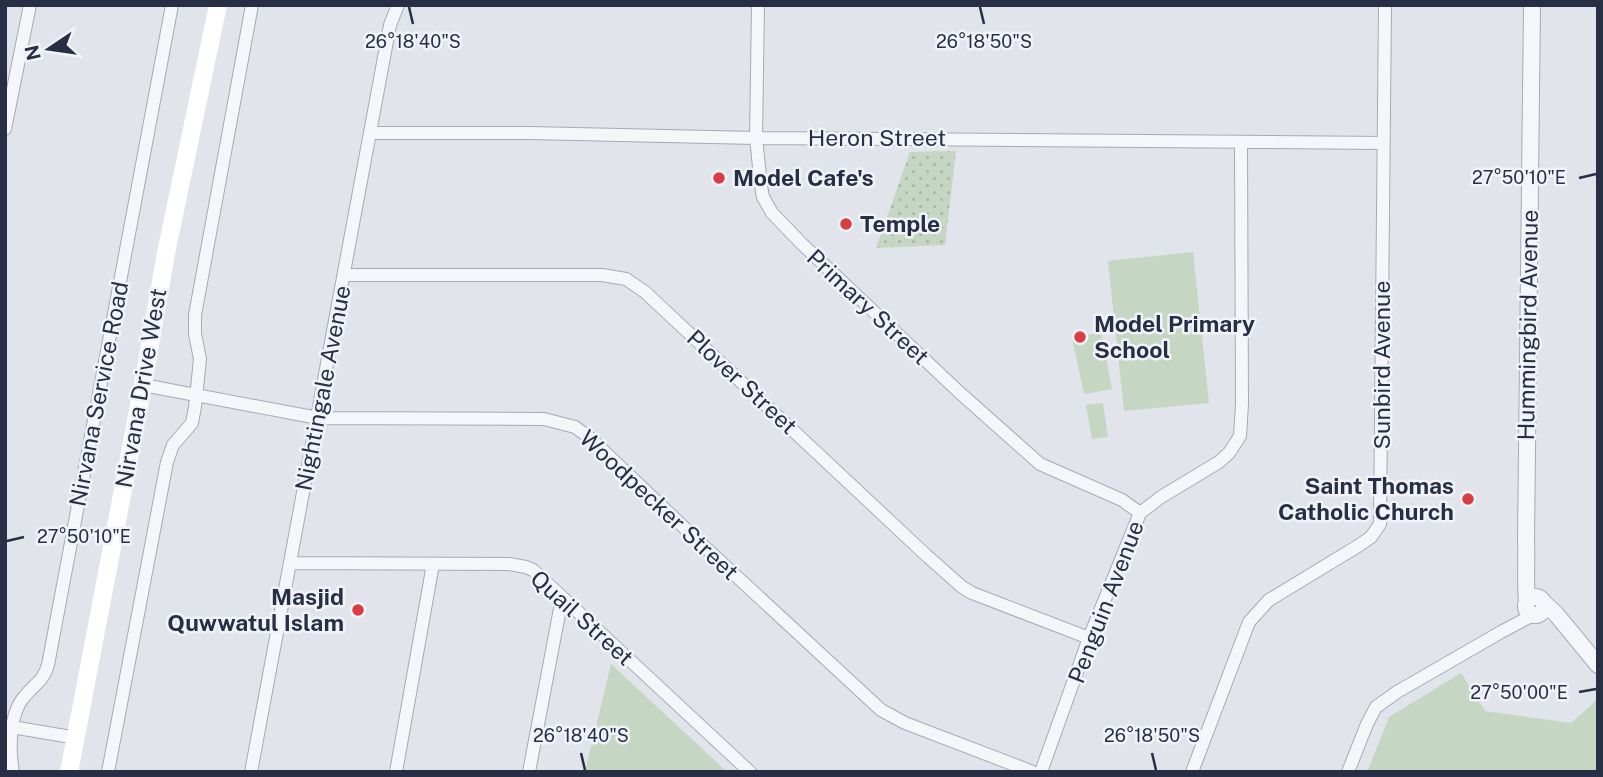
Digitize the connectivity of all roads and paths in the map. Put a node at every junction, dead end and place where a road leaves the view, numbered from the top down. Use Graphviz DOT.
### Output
graph roads {
  1 [pos="30,5"];
  2 [pos="172,5"];
  3 [pos="218,5"];
  4 [pos="252,5"];
  5 [pos="398,5"];
  6 [pos="758,5"];
  7 [pos="1385,5"];
  8 [pos="1532,5"];
  9 [pos="5,129"];
  10 [pos="371,133"];
  11 [pos="756,138"];
  12 [pos="1241,142"];
  13 [pos="1384,143"];
  14 [pos="344,275"];
  15 [pos="143,385"];
  16 [pos="197,395"];
  17 [pos="318,418"];
  18 [pos="1140,513"];
  19 [pos="290,563"];
  20 [pos="433,564"];
  21 [pos="562,598"];
  22 [pos="1534,606"];
  23 [pos="1089,638"];
  24 [pos="1598,665"];
  25 [pos="9,727"];
  26 [pos="77,738"];
  27 [pos="13,772"];
  28 [pos="69,772"];
  29 [pos="108,772"];
  30 [pos="251,772"];
  31 [pos="396,772"];
  32 [pos="529,772"];
  33 [pos="750,772"];
  34 [pos="1033,772"];
  35 [pos="1041,772"];
  36 [pos="1192,772"];
  37 [pos="1348,772"];
  1 -- 9 [label="street"];
  2 -- 25 [label="street, Nirvana Service Road"];
  3 -- 15 [label="main road, Nirvana Drive West"];
  4 -- 16 [label="street"];
  5 -- 10 [label="street, Nightingale Avenue"];
  6 -- 11 [label="street, Primary Street"];
  7 -- 13 [label="street, Sunbird Avenue"];
  8 -- 22 [label="street, Hummingbird Avenue"];
  10 -- 11 [label="street, Heron Street"];
  10 -- 14 [label="street, Nightingale Avenue"];
  11 -- 12 [label="street, Heron Street"];
  11 -- 18 [label="street, Primary Street"];
  12 -- 13 [label="street, Heron Street"];
  12 -- 18 [label="street, Penguin Avenue"];
  13 -- 36 [label="street, Sunbird Avenue"];
  14 -- 17 [label="street, Nightingale Avenue"];
  14 -- 23 [label="street, Plover Street"];
  15 -- 16 [label="street, Woodpecker Street"];
  15 -- 26 [label="main road, Nirvana Drive West"];
  16 -- 17 [label="street, Woodpecker Street"];
  16 -- 29 [label="street"];
  17 -- 19 [label="street, Nightingale Avenue"];
  17 -- 34 [label="street, Woodpecker Street"];
  18 -- 23 [label="street, Penguin Avenue"];
  19 -- 20 [label="street, Quail Street"];
  19 -- 30 [label="street, Nightingale Avenue"];
  20 -- 21 [label="street, Quail Street"];
  20 -- 31 [label="street"];
  21 -- 32 [label="street"];
  21 -- 33 [label="street, Quail Street"];
  22 -- 24 [label="street"];
  22 -- 37 [label="street"];
  23 -- 35 [label="street, Penguin Avenue"];
  25 -- 26 [label="street"];
  25 -- 27 [label="street, Nirvana Service Road"];
  26 -- 28 [label="main road, Nirvana Drive West"];
}
